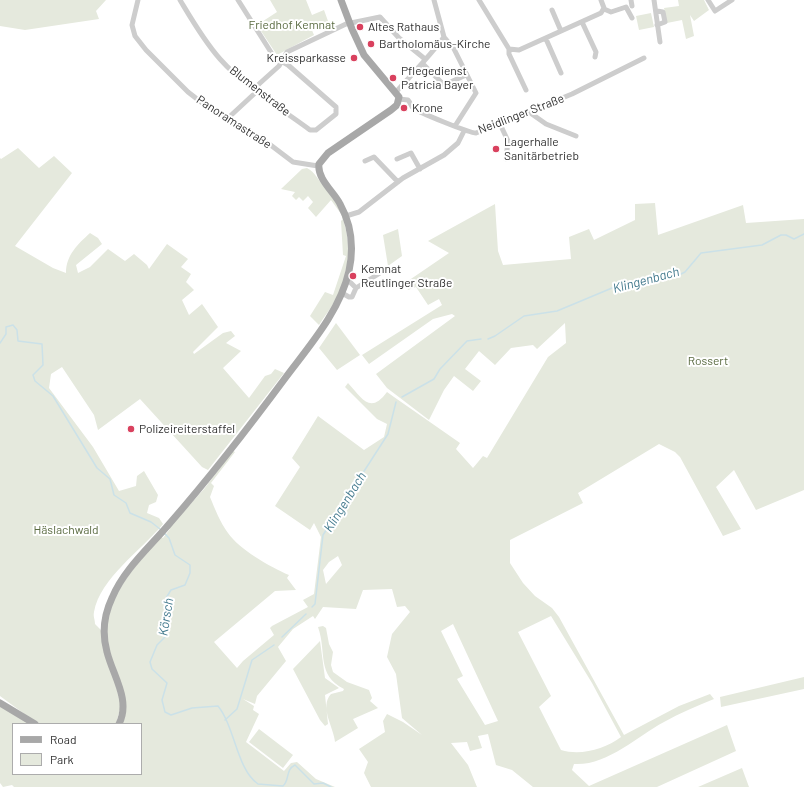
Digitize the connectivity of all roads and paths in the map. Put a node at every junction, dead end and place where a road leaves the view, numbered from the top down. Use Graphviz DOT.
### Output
graph roads {
  1 [pos="138,0"];
  2 [pos="180,0"];
  3 [pos="238,0"];
  4 [pos="341,0"];
  5 [pos="434,0"];
  6 [pos="479,0"];
  7 [pos="601,0"];
  8 [pos="654,0"];
  9 [pos="708,0"];
  10 [pos="732,0"];
  11 [pos="604,9"];
  12 [pos="552,10"];
  13 [pos="657,11"];
  14 [pos="632,18"];
  15 [pos="582,22"];
  16 [pos="349,24"];
  17 [pos="657,25"];
  18 [pos="561,31"];
  19 [pos="444,37"];
  20 [pos="546,39"];
  21 [pos="660,42"];
  22 [pos="509,49"];
  23 [pos="595,57"];
  24 [pos="644,58"];
  25 [pos="282,62"];
  26 [pos="424,62"];
  27 [pos="561,73"];
  28 [pos="466,75"];
  29 [pos="526,90"];
  30 [pos="256,91"];
  31 [pos="397,95"];
  32 [pos="529,112"];
  33 [pos="227,119"];
  34 [pos="500,124"];
  35 [pos="455,126"];
  36 [pos="464,131"];
  37 [pos="576,136"];
  38 [pos="397,159"];
  39 [pos="506,159"];
  40 [pos="365,162"];
  41 [pos="318,166"];
  42 [pos="420,169"];
  43 [pos="398,182"];
  44 [pos="346,216"];
  45 [pos="388,268"];
  46 [pos="347,279"];
  47 [pos="356,288"];
  48 [pos="342,293"];
  49 [pos="0,703"];
  50 [pos="34,723"];
  51 [pos="119,723"];
  1 -- 33 [label="street, Panoramastraße"];
  2 -- 30 [label="street, Blumenstraße"];
  3 -- 25 [label="street"];
  4 -- 16 [label="main road"];
  5 -- 19 [label="street"];
  6 -- 22 [label="street"];
  7 -- 11 [label="street"];
  8 -- 13 [label="street"];
  9 -- 10 [label="street"];
  11 -- 14 [label="street"];
  11 -- 15 [label="street"];
  12 -- 18 [label="street"];
  13 -- 17 [label="street"];
  13 -- 17 [label="street"];
  15 -- 18 [label="street"];
  15 -- 23 [label="street"];
  16 -- 25 [label="street"];
  16 -- 26 [label="street"];
  16 -- 31 [label="main road"];
  17 -- 21 [label="street"];
  18 -- 20 [label="street"];
  19 -- 26 [label="street"];
  19 -- 28 [label="street"];
  20 -- 22 [label="street"];
  20 -- 27 [label="street"];
  22 -- 29 [label="street"];
  24 -- 32 [label="street, Neidlinger Straße"];
  25 -- 30 [label="street"];
  25 -- 30 [label="street, Blumenstraße"];
  26 -- 28 [label="street"];
  26 -- 31 [label="street"];
  28 -- 35 [label="street"];
  30 -- 33 [label="street"];
  31 -- 35 [label="street, Neidlinger Straße"];
  31 -- 41 [label="main road"];
  32 -- 34 [label="street, Neidlinger Straße"];
  32 -- 37 [label="street"];
  33 -- 41 [label="street, Panoramastraße"];
  34 -- 36 [label="street, Neidlinger Straße"];
  34 -- 39 [label="street"];
  35 -- 36 [label="street, Neidlinger Straße"];
  36 -- 42 [label="street"];
  38 -- 42 [label="street"];
  40 -- 43 [label="street"];
  41 -- 44 [label="main road"];
  42 -- 43 [label="street"];
  43 -- 44 [label="street"];
  44 -- 46 [label="main road"];
  45 -- 47 [label="street"];
  46 -- 47 [label="street"];
  46 -- 48 [label="main road"];
  47 -- 48 [label="street"];
  48 -- 51 [label="main road"];
  49 -- 50 [label="main road"];
}
